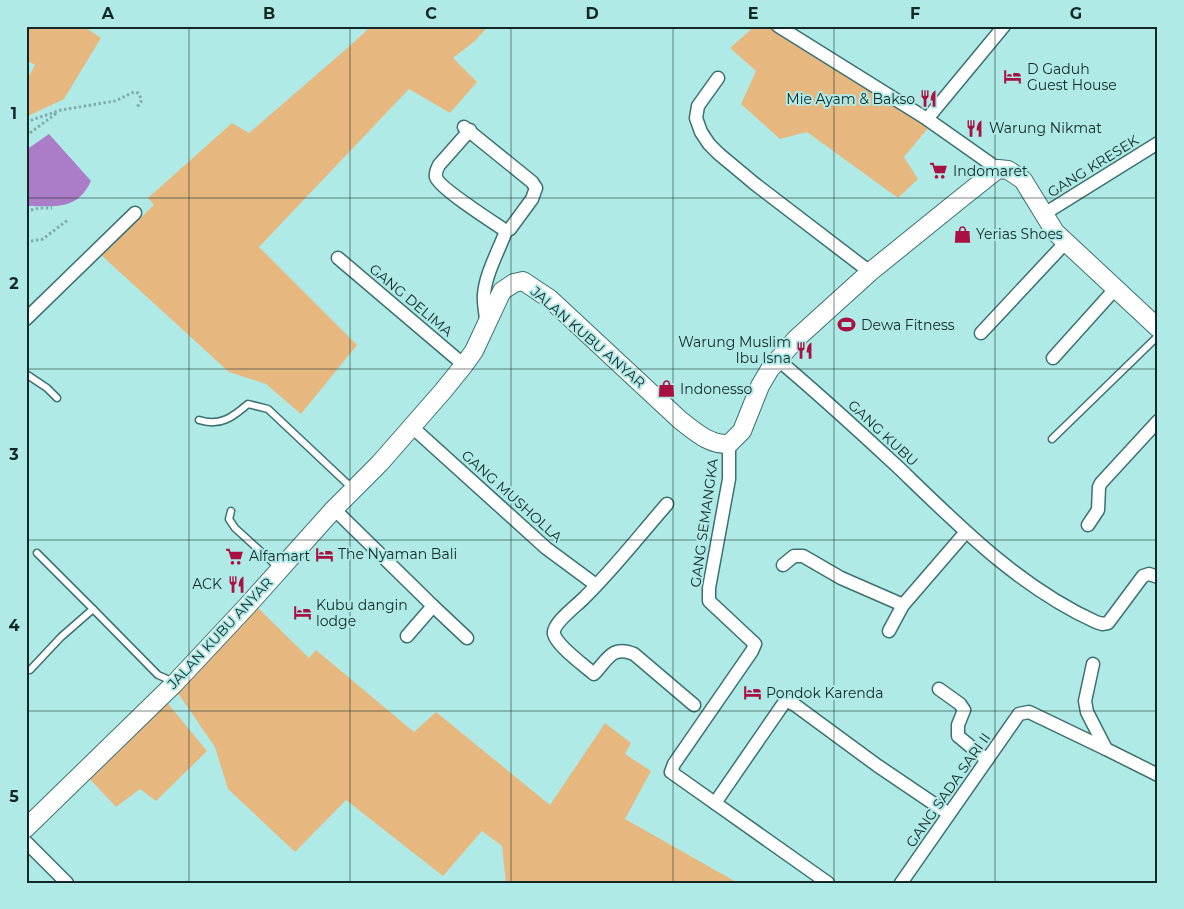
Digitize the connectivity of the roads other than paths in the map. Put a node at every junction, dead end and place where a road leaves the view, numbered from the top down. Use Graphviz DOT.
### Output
graph roads {
  1 [pos="778,26"];
  2 [pos="1004,26"];
  3 [pos="718,78"];
  4 [pos="927,119"];
  5 [pos="1158,143"];
  6 [pos="998,169"];
  7 [pos="135,213"];
  8 [pos="1044,214"];
  9 [pos="506,231"];
  10 [pos="1066,242"];
  11 [pos="338,258"];
  12 [pos="870,272"];
  13 [pos="1116,288"];
  14 [pos="26,319"];
  15 [pos="486,325"];
  16 [pos="1158,328"];
  17 [pos="982,333"];
  18 [pos="1158,336"];
  19 [pos="1052,358"];
  20 [pos="777,359"];
  21 [pos="464,365"];
  22 [pos="26,374"];
  23 [pos="57,398"];
  24 [pos="199,420"];
  25 [pos="1158,421"];
  26 [pos="411,426"];
  27 [pos="1052,439"];
  28 [pos="729,444"];
  29 [pos="354,490"];
  30 [pos="667,504"];
  31 [pos="334,508"];
  32 [pos="231,511"];
  33 [pos="1088,525"];
  34 [pos="966,532"];
  35 [pos="37,553"];
  36 [pos="783,565"];
  37 [pos="280,568"];
  38 [pos="1158,577"];
  39 [pos="596,585"];
  40 [pos="902,605"];
  41 [pos="433,606"];
  42 [pos="93,609"];
  43 [pos="890,631"];
  44 [pos="408,636"];
  45 [pos="467,638"];
  46 [pos="1093,664"];
  47 [pos="30,670"];
  48 [pos="175,683"];
  49 [pos="939,689"];
  50 [pos="694,705"];
  51 [pos="1106,749"];
  52 [pos="987,760"];
  53 [pos="1158,775"];
  54 [pos="715,803"];
  55 [pos="949,814"];
  56 [pos="26,828"];
  57 [pos="26,842"];
  58 [pos="67,883"];
  59 [pos="828,883"];
  60 [pos="901,883"];
  1 -- 4 [label="street"];
  2 -- 4 [label="street"];
  3 -- 12 [label="street"];
  4 -- 6 [label="street"];
  5 -- 8 [label="street, GANG KRESEK"];
  6 -- 8 [label="street"];
  6 -- 12 [label="street"];
  7 -- 14 [label="street"];
  8 -- 10 [label="street"];
  9 -- 9 [label="street"];
  9 -- 15 [label="street"];
  10 -- 13 [label="street"];
  10 -- 17 [label="street"];
  11 -- 21 [label="street, GANG DELIMA"];
  12 -- 20 [label="street"];
  13 -- 16 [label="street"];
  13 -- 19 [label="street"];
  15 -- 21 [label="street, JALAN KUBU ANYAR"];
  15 -- 28 [label="street, JALAN KUBU ANYAR"];
  18 -- 27 [label="lane"];
  20 -- 28 [label="street"];
  20 -- 34 [label="street, GANG KUBU"];
  21 -- 26 [label="street, JALAN KUBU ANYAR"];
  22 -- 23 [label="lane"];
  24 -- 29 [label="lane"];
  25 -- 33 [label="street"];
  26 -- 29 [label="street, JALAN KUBU ANYAR"];
  26 -- 39 [label="street, GANG MUSHOLLA"];
  28 -- 54 [label="street, GANG SEMANGKA"];
  29 -- 31 [label="street, JALAN KUBU ANYAR"];
  30 -- 39 [label="street"];
  31 -- 37 [label="street, JALAN KUBU ANYAR"];
  31 -- 41 [label="street"];
  32 -- 37 [label="lane"];
  34 -- 38 [label="street, GANG KUBU"];
  34 -- 40 [label="street"];
  35 -- 42 [label="lane"];
  36 -- 40 [label="street"];
  37 -- 48 [label="street, JALAN KUBU ANYAR"];
  39 -- 50 [label="street"];
  40 -- 43 [label="street"];
  41 -- 44 [label="street"];
  41 -- 45 [label="street"];
  42 -- 47 [label="lane"];
  42 -- 48 [label="lane"];
  46 -- 51 [label="street"];
  48 -- 56 [label="street, JALAN KUBU ANYAR"];
  49 -- 52 [label="street"];
  51 -- 52 [label="street, GANG SADA SARI II"];
  51 -- 53 [label="street"];
  52 -- 55 [label="street, GANG SADA SARI II"];
  54 -- 55 [label="street"];
  54 -- 59 [label="street"];
  55 -- 60 [label="street, GANG SADA SARI II"];
  57 -- 58 [label="street"];
}
